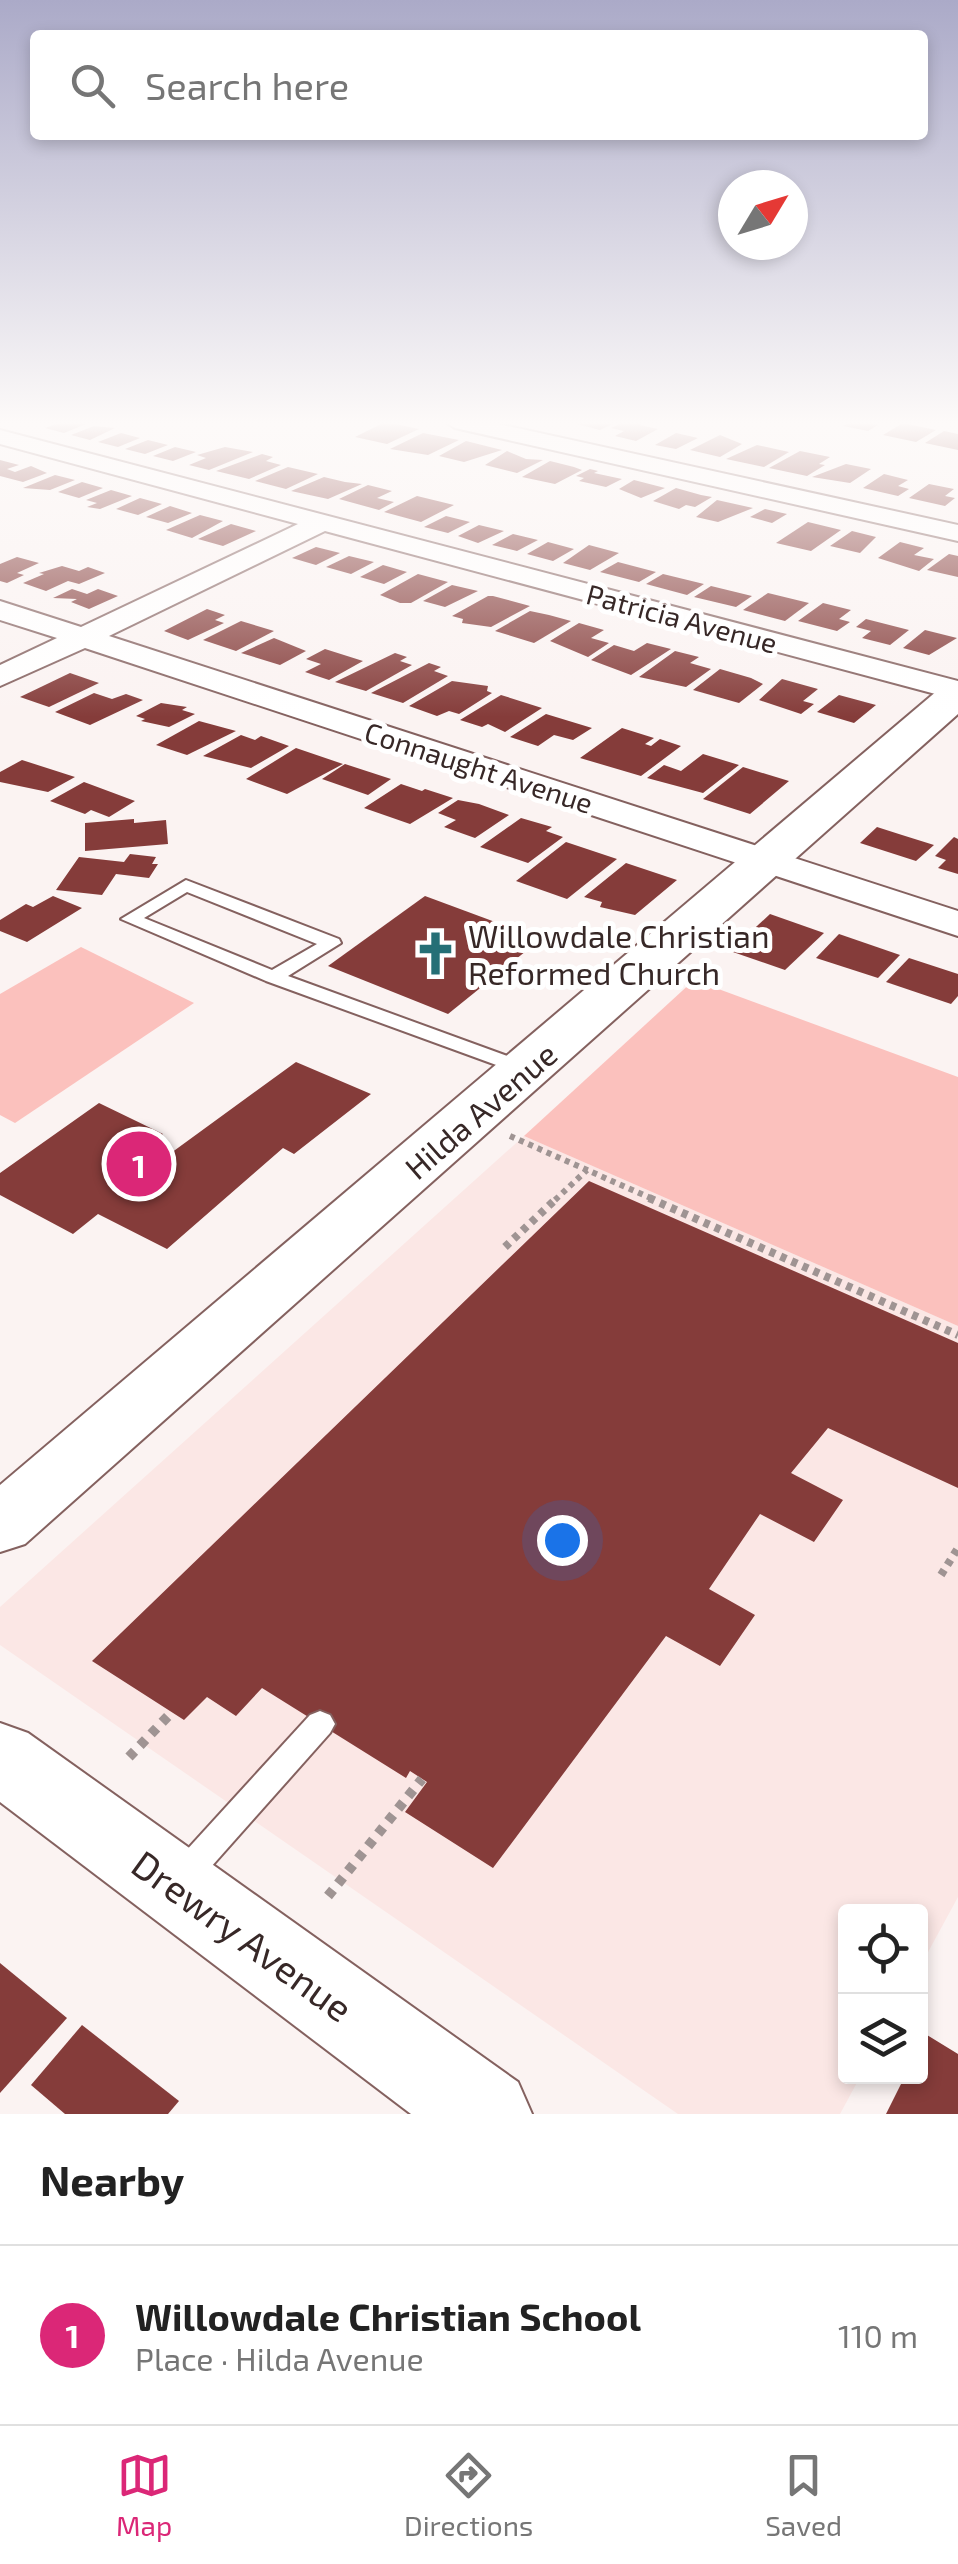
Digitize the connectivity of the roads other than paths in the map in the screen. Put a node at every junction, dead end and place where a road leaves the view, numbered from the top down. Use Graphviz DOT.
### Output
graph roads {
  1 [pos="308,520"];
  2 [pos="898,520"];
  3 [pos="320,523"];
  4 [pos="958,533"];
  5 [pos="0,610"];
  6 [pos="82,637"];
  7 [pos="0,677"];
  8 [pos="958,692"];
  9 [pos="764,861"];
  10 [pos="958,924"];
  11 [pos="273,977"];
  12 [pos="527,1070"];
  13 [pos="0,1525"];
  14 [pos="320,1724"];
  15 [pos="0,1757"];
  16 [pos="175,1886"];
  17 [pos="484,2114"];
  1 -- 3 [label="street, Patricia Avenue"];
  2 -- 4 [label="street"];
  3 -- 6 [label="street"];
  3 -- 8 [label="street, Patricia Avenue"];
  5 -- 6 [label="street, Connaught Avenue"];
  6 -- 7 [label="street"];
  6 -- 9 [label="street, Connaught Avenue"];
  8 -- 9 [label="street, Hilda Avenue"];
  9 -- 10 [label="street, Connaught Avenue"];
  9 -- 12 [label="street, Hilda Avenue"];
  11 -- 11 [label="lane"];
  11 -- 12 [label="lane"];
  12 -- 13 [label="street, Hilda Avenue"];
  14 -- 16 [label="lane"];
  15 -- 16 [label="street, Drewry Avenue"];
  16 -- 17 [label="street, Drewry Avenue"];
}
